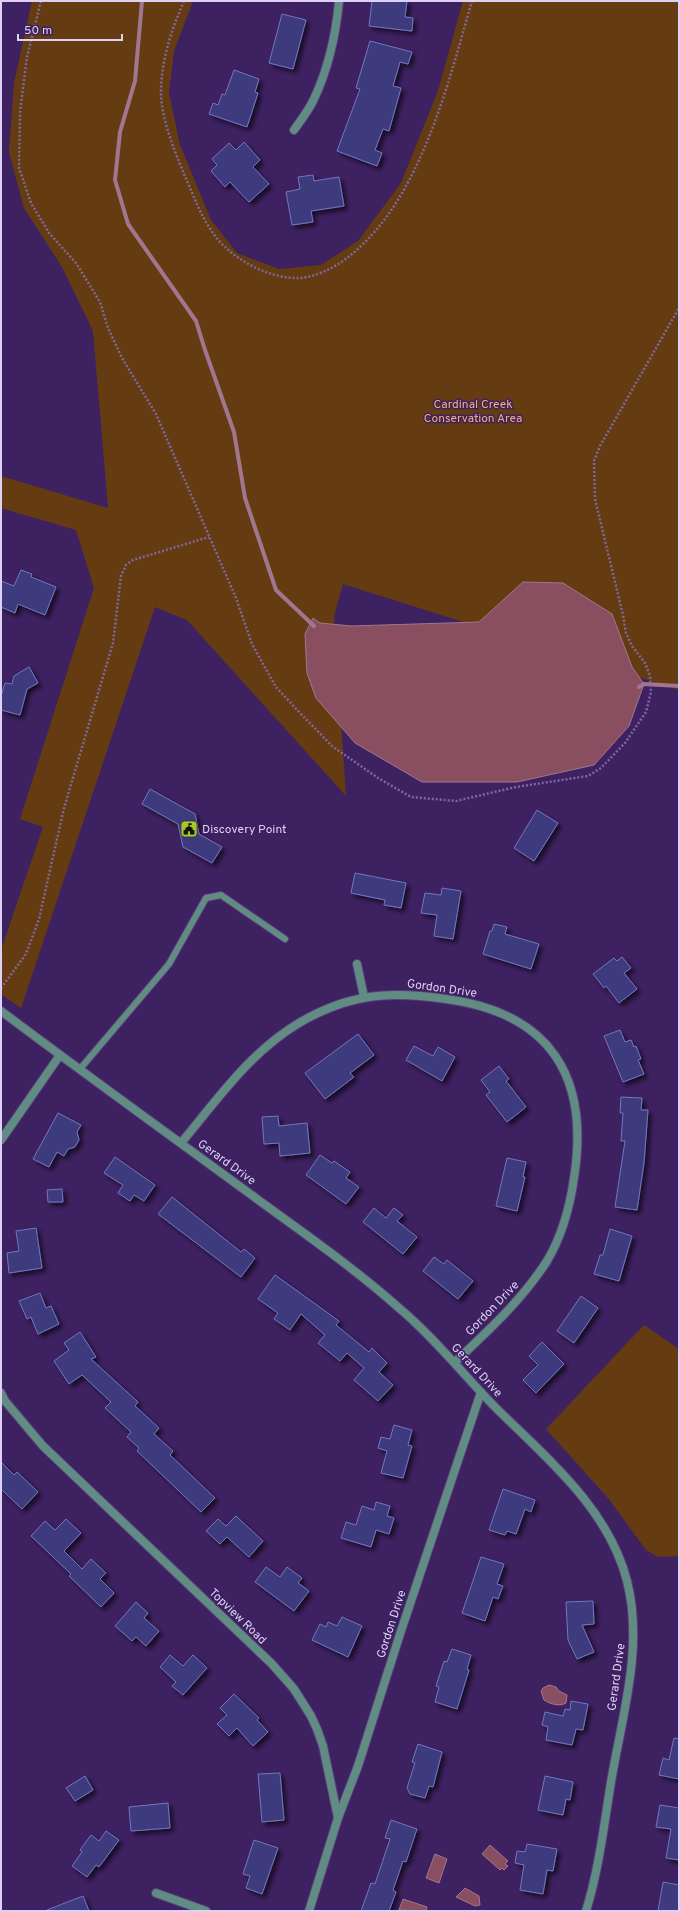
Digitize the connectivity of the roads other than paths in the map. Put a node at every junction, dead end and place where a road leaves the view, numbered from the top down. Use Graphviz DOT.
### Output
graph roads {
  1 [pos="339,1"];
  2 [pos="294,130"];
  3 [pos="285,939"];
  4 [pos="357,964"];
  5 [pos="364,997"];
  6 [pos="1,1010"];
  7 [pos="60,1055"];
  8 [pos="80,1069"];
  9 [pos="1,1140"];
  10 [pos="181,1142"];
  11 [pos="455,1362"];
  12 [pos="481,1392"];
  13 [pos="1,1393"];
  14 [pos="338,1818"];
  15 [pos="156,1894"];
  16 [pos="206,1911"];
  17 [pos="308,1911"];
  18 [pos="586,1911"];
  1 -- 2 [label="street"];
  3 -- 8 [label="lane"];
  4 -- 5 [label="street"];
  5 -- 10 [label="street, Gordon Drive"];
  5 -- 11 [label="street, Gordon Drive"];
  6 -- 7 [label="street, Gerard Drive"];
  7 -- 8 [label="street, Gerard Drive"];
  7 -- 9 [label="street"];
  8 -- 10 [label="street, Gerard Drive"];
  10 -- 11 [label="street, Gerard Drive"];
  11 -- 12 [label="street, Gerard Drive"];
  12 -- 14 [label="street, Gordon Drive"];
  12 -- 18 [label="street, Gerard Drive"];
  13 -- 14 [label="street, Topview Road"];
  14 -- 17 [label="street, Topview Road"];
  15 -- 16 [label="street"];
}
